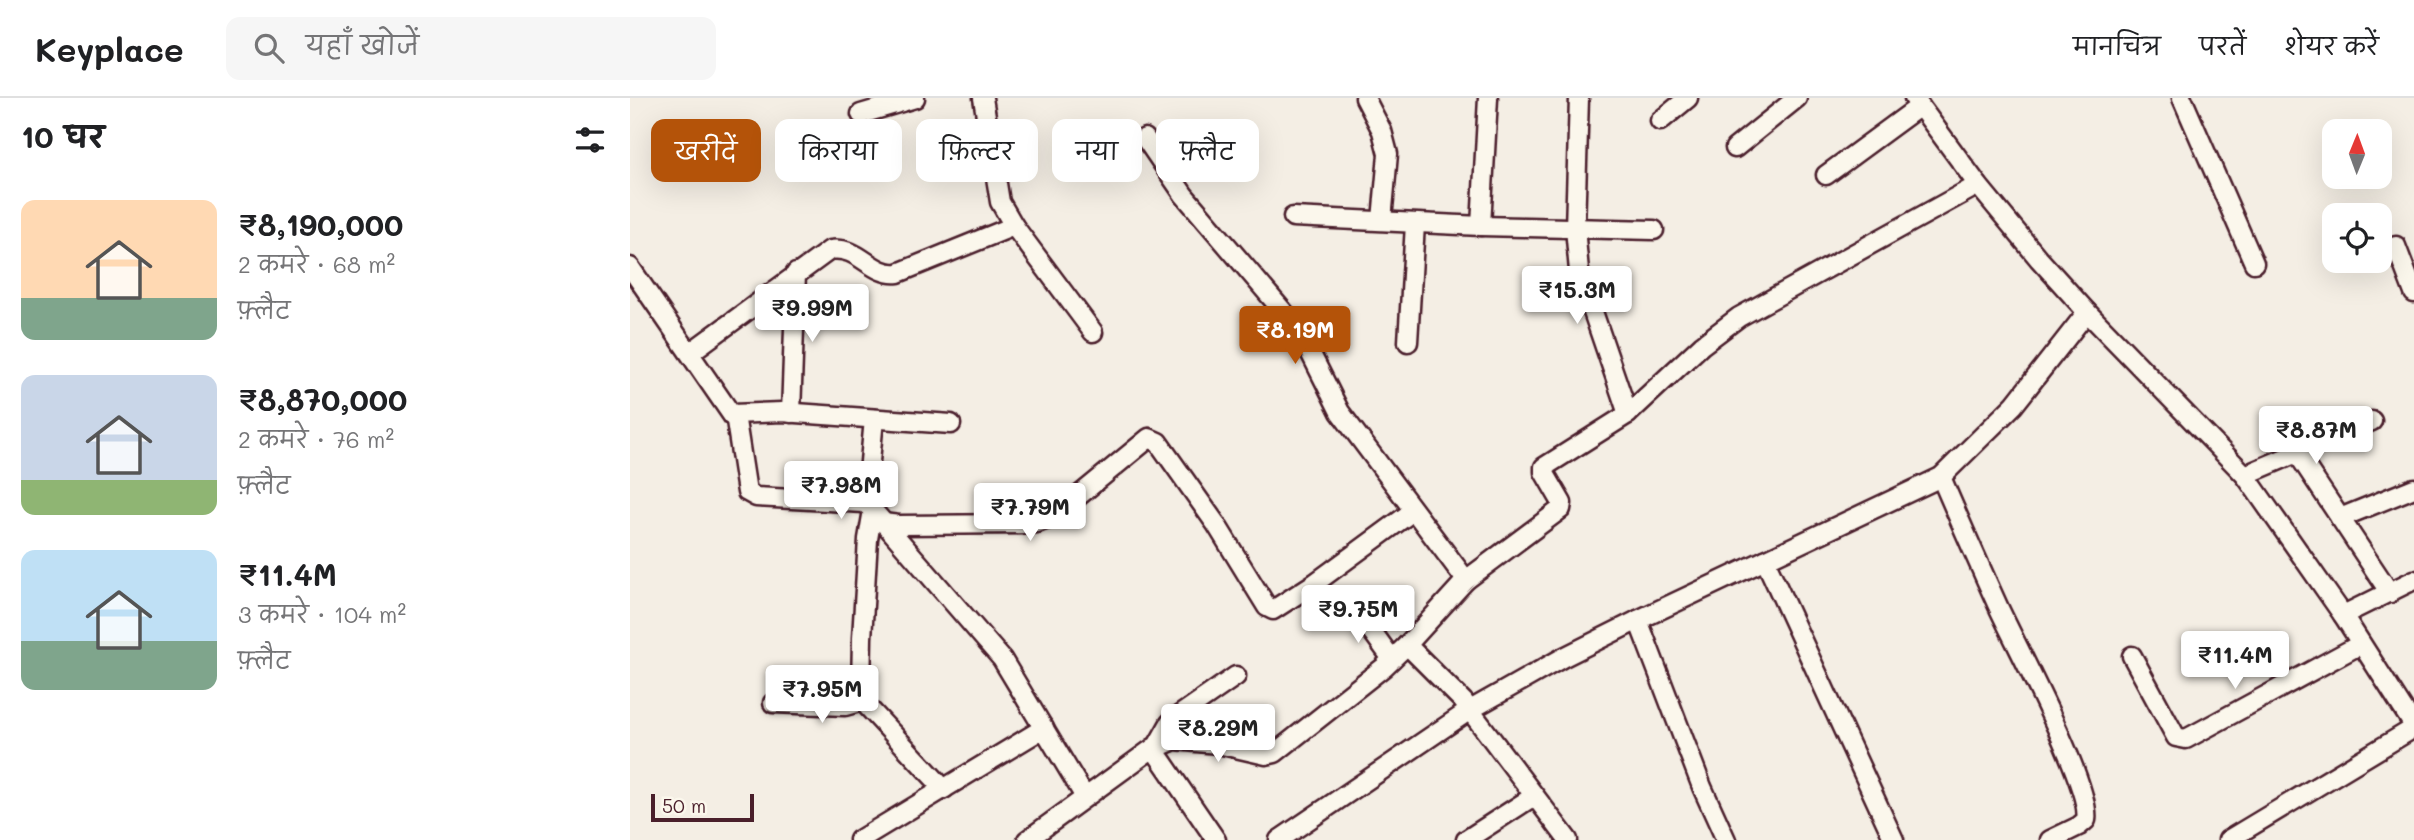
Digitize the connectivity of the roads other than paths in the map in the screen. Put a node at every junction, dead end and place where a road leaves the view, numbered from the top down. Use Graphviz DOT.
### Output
graph roads {
  1 [pos="915,98"];
  2 [pos="984,98"];
  3 [pos="1365,98"];
  4 [pos="1488,98"];
  5 [pos="1579,98"];
  6 [pos="1688,98"];
  7 [pos="1797,98"];
  8 [pos="2182,98"];
  9 [pos="1917,102"];
  10 [pos="861,114"];
  11 [pos="1660,121"];
  12 [pos="1145,138"];
  13 [pos="1735,148"];
  14 [pos="1826,175"];
  15 [pos="1978,185"];
  16 [pos="1293,217"];
  17 [pos="1381,220"];
  18 [pos="1415,224"];
  19 [pos="1014,226"];
  20 [pos="1481,226"];
  21 [pos="1575,228"];
  22 [pos="1654,230"];
  23 [pos="2396,246"];
  24 [pos="2254,263"];
  25 [pos="630,267"];
  26 [pos="796,273"];
  27 [pos="2414,293"];
  28 [pos="2087,312"];
  29 [pos="1093,332"];
  30 [pos="1408,342"];
  31 [pos="691,352"];
  32 [pos="791,413"];
  33 [pos="732,414"];
  34 [pos="1628,414"];
  35 [pos="874,419"];
  36 [pos="2372,421"];
  37 [pos="951,424"];
  38 [pos="2297,453"];
  39 [pos="2245,475"];
  40 [pos="1941,477"];
  41 [pos="2414,488"];
  42 [pos="1413,511"];
  43 [pos="874,513"];
  44 [pos="2340,518"];
  45 [pos="1765,559"];
  46 [pos="1466,580"];
  47 [pos="2414,580"];
  48 [pos="2390,593"];
  49 [pos="1355,608"];
  50 [pos="2343,615"];
  51 [pos="1638,620"];
  52 [pos="2361,644"];
  53 [pos="1407,645"];
  54 [pos="2132,656"];
  55 [pos="1392,660"];
  56 [pos="1236,676"];
  57 [pos="863,701"];
  58 [pos="773,703"];
  59 [pos="1470,710"];
  60 [pos="2414,727"];
  61 [pos="1044,728"];
  62 [pos="1155,747"];
  63 [pos="944,789"];
  64 [pos="1534,796"];
  65 [pos="1085,797"];
  66 [pos="1050,833"];
  67 [pos="859,840"];
  68 [pos="1027,840"];
  69 [pos="1216,840"];
  70 [pos="1279,840"];
  71 [pos="1466,840"];
  72 [pos="1568,840"];
  73 [pos="1726,840"];
  74 [pos="1894,840"];
  75 [pos="2050,840"];
  76 [pos="2228,840"];
  1 -- 10 [label="street"];
  2 -- 19 [label="street"];
  3 -- 17 [label="street"];
  4 -- 20 [label="street"];
  5 -- 21 [label="street"];
  6 -- 11 [label="street"];
  7 -- 13 [label="street"];
  8 -- 24 [label="street"];
  9 -- 14 [label="street"];
  9 -- 15 [label="street"];
  12 -- 42 [label="street"];
  15 -- 28 [label="street"];
  15 -- 34 [label="street"];
  16 -- 17 [label="street"];
  17 -- 18 [label="street"];
  18 -- 20 [label="street"];
  18 -- 30 [label="street"];
  19 -- 26 [label="street"];
  19 -- 29 [label="street"];
  20 -- 21 [label="street"];
  21 -- 22 [label="street"];
  21 -- 34 [label="street"];
  23 -- 27 [label="street"];
  25 -- 31 [label="street"];
  26 -- 31 [label="street"];
  26 -- 32 [label="street"];
  28 -- 39 [label="street"];
  28 -- 40 [label="street"];
  31 -- 33 [label="street"];
  32 -- 33 [label="street"];
  32 -- 35 [label="street"];
  33 -- 43 [label="street"];
  34 -- 46 [label="street"];
  35 -- 37 [label="street"];
  35 -- 43 [label="street"];
  36 -- 38 [label="street"];
  38 -- 39 [label="street"];
  38 -- 44 [label="street"];
  39 -- 50 [label="street"];
  40 -- 45 [label="street"];
  40 -- 75 [label="street"];
  41 -- 44 [label="street"];
  42 -- 43 [label="street"];
  42 -- 46 [label="street"];
  43 -- 57 [label="street"];
  43 -- 61 [label="street"];
  44 -- 48 [label="street"];
  45 -- 51 [label="street"];
  45 -- 74 [label="street"];
  46 -- 53 [label="street"];
  47 -- 48 [label="street"];
  48 -- 50 [label="street"];
  49 -- 55 [label="street"];
  50 -- 52 [label="street"];
  51 -- 59 [label="street"];
  51 -- 73 [label="street"];
  52 -- 54 [label="street"];
  52 -- 60 [label="street"];
  53 -- 55 [label="street"];
  53 -- 59 [label="street"];
  55 -- 62 [label="street"];
  56 -- 62 [label="street"];
  57 -- 58 [label="street"];
  57 -- 63 [label="street"];
  59 -- 64 [label="street"];
  59 -- 70 [label="street"];
  60 -- 76 [label="street"];
  61 -- 63 [label="street"];
  61 -- 65 [label="street"];
  62 -- 65 [label="street"];
  62 -- 69 [label="street"];
  63 -- 67 [label="street"];
  64 -- 71 [label="street"];
  64 -- 72 [label="street"];
  65 -- 66 [label="street"];
  66 -- 68 [label="street"];
}
